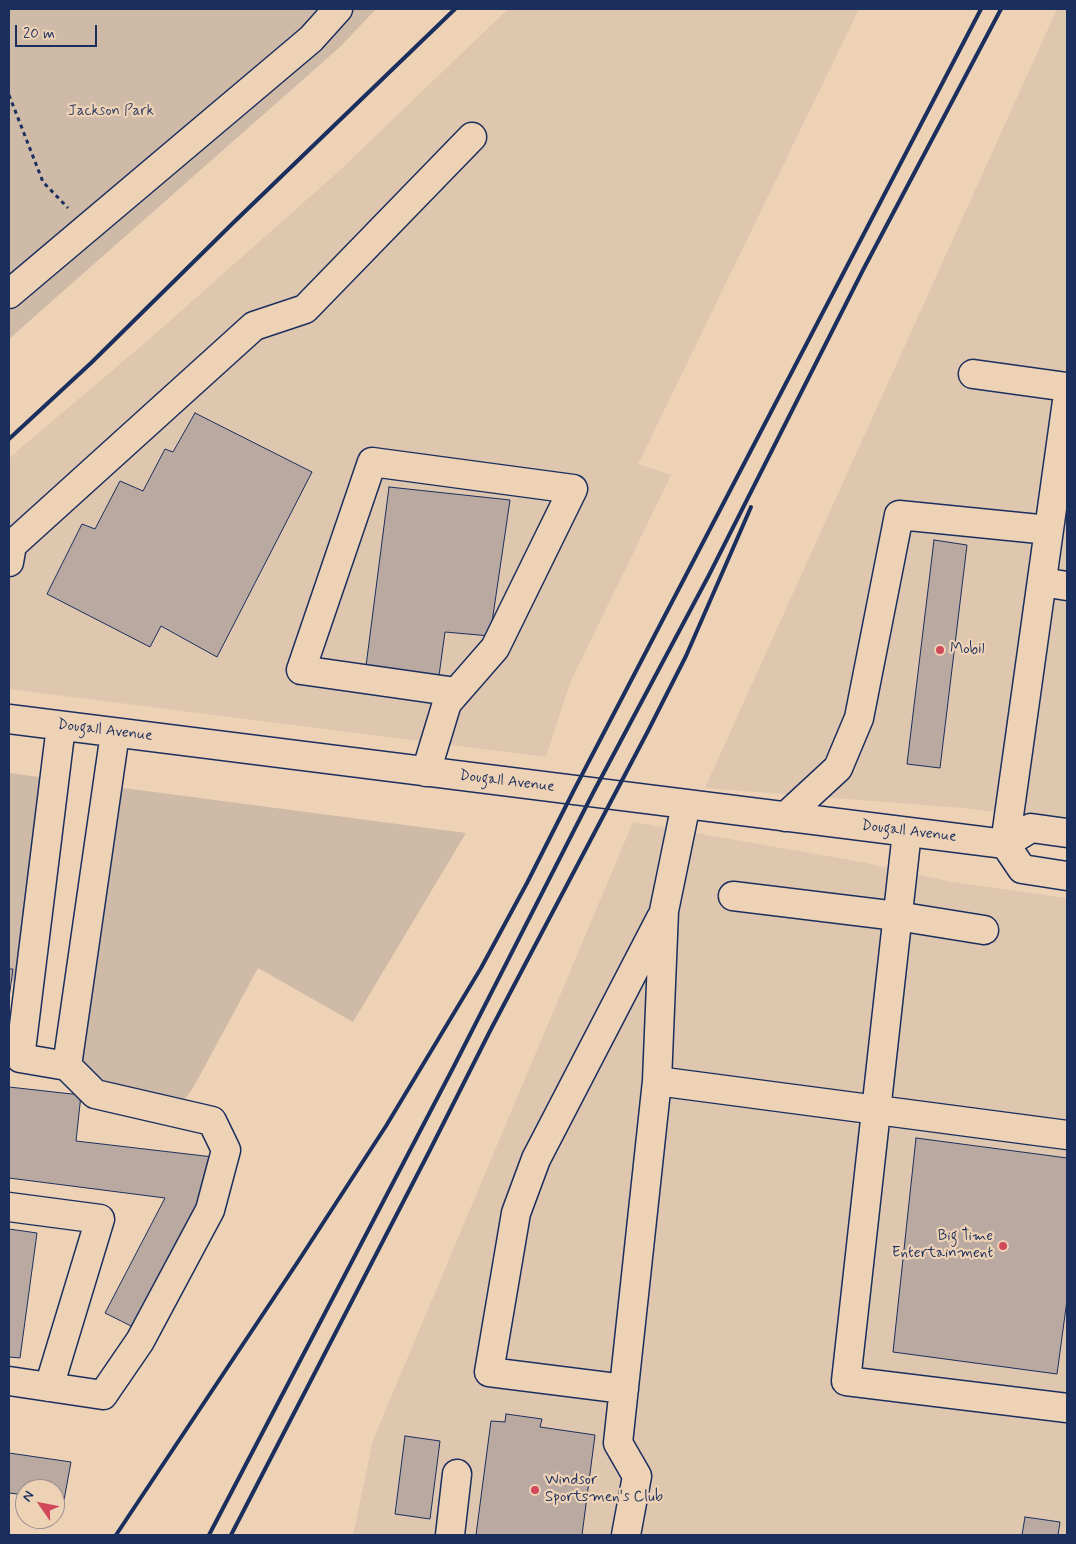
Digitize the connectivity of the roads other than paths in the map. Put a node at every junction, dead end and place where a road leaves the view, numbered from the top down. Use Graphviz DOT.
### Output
graph roads {
  1 [pos="338,9"];
  2 [pos="472,137"];
  3 [pos="9,294"];
  4 [pos="973,374"];
  5 [pos="1067,387"];
  6 [pos="1067,401"];
  7 [pos="1049,530"];
  8 [pos="9,562"];
  9 [pos="1054,584"];
  10 [pos="456,692"];
  11 [pos="9,719"];
  12 [pos="61,726"];
  13 [pos="115,733"];
  14 [pos="426,772"];
  15 [pos="686,804"];
  16 [pos="785,817"];
  17 [pos="907,832"];
  18 [pos="1067,833"];
  19 [pos="1005,844"];
  20 [pos="1067,876"];
  21 [pos="733,896"];
  22 [pos="664,911"];
  23 [pos="897,916"];
  24 [pos="984,930"];
  25 [pos="67,1066"];
  26 [pos="657,1081"];
  27 [pos="876,1110"];
  28 [pos="1067,1135"];
  29 [pos="9,1207"];
  30 [pos="9,1381"];
  31 [pos="49,1387"];
  32 [pos="624,1390"];
  33 [pos="1067,1408"];
  34 [pos="457,1474"];
  35 [pos="450,1535"];
  36 [pos="626,1535"];
  1 -- 3 [label="street"];
  2 -- 8 [label="street"];
  4 -- 5 [label="street"];
  6 -- 7 [label="street"];
  7 -- 9 [label="street"];
  7 -- 16 [label="street"];
  9 -- 19 [label="street"];
  10 -- 10 [label="street"];
  10 -- 14 [label="street"];
  11 -- 12 [label="street, Dougall Avenue"];
  12 -- 13 [label="street, Dougall Avenue"];
  12 -- 25 [label="street"];
  13 -- 14 [label="street, Dougall Avenue"];
  13 -- 25 [label="street"];
  14 -- 15 [label="street, Dougall Avenue"];
  15 -- 16 [label="street, Dougall Avenue"];
  15 -- 22 [label="street"];
  16 -- 17 [label="street, Dougall Avenue"];
  17 -- 19 [label="street, Dougall Avenue"];
  17 -- 23 [label="street"];
  18 -- 19 [label="street"];
  19 -- 20 [label="street"];
  21 -- 23 [label="street"];
  22 -- 26 [label="street"];
  22 -- 32 [label="street"];
  23 -- 24 [label="street"];
  23 -- 27 [label="street"];
  25 -- 31 [label="street"];
  26 -- 27 [label="street"];
  26 -- 32 [label="street"];
  27 -- 28 [label="street"];
  27 -- 33 [label="street"];
  29 -- 31 [label="street"];
  30 -- 31 [label="street"];
  32 -- 36 [label="street"];
  34 -- 35 [label="street"];
}
